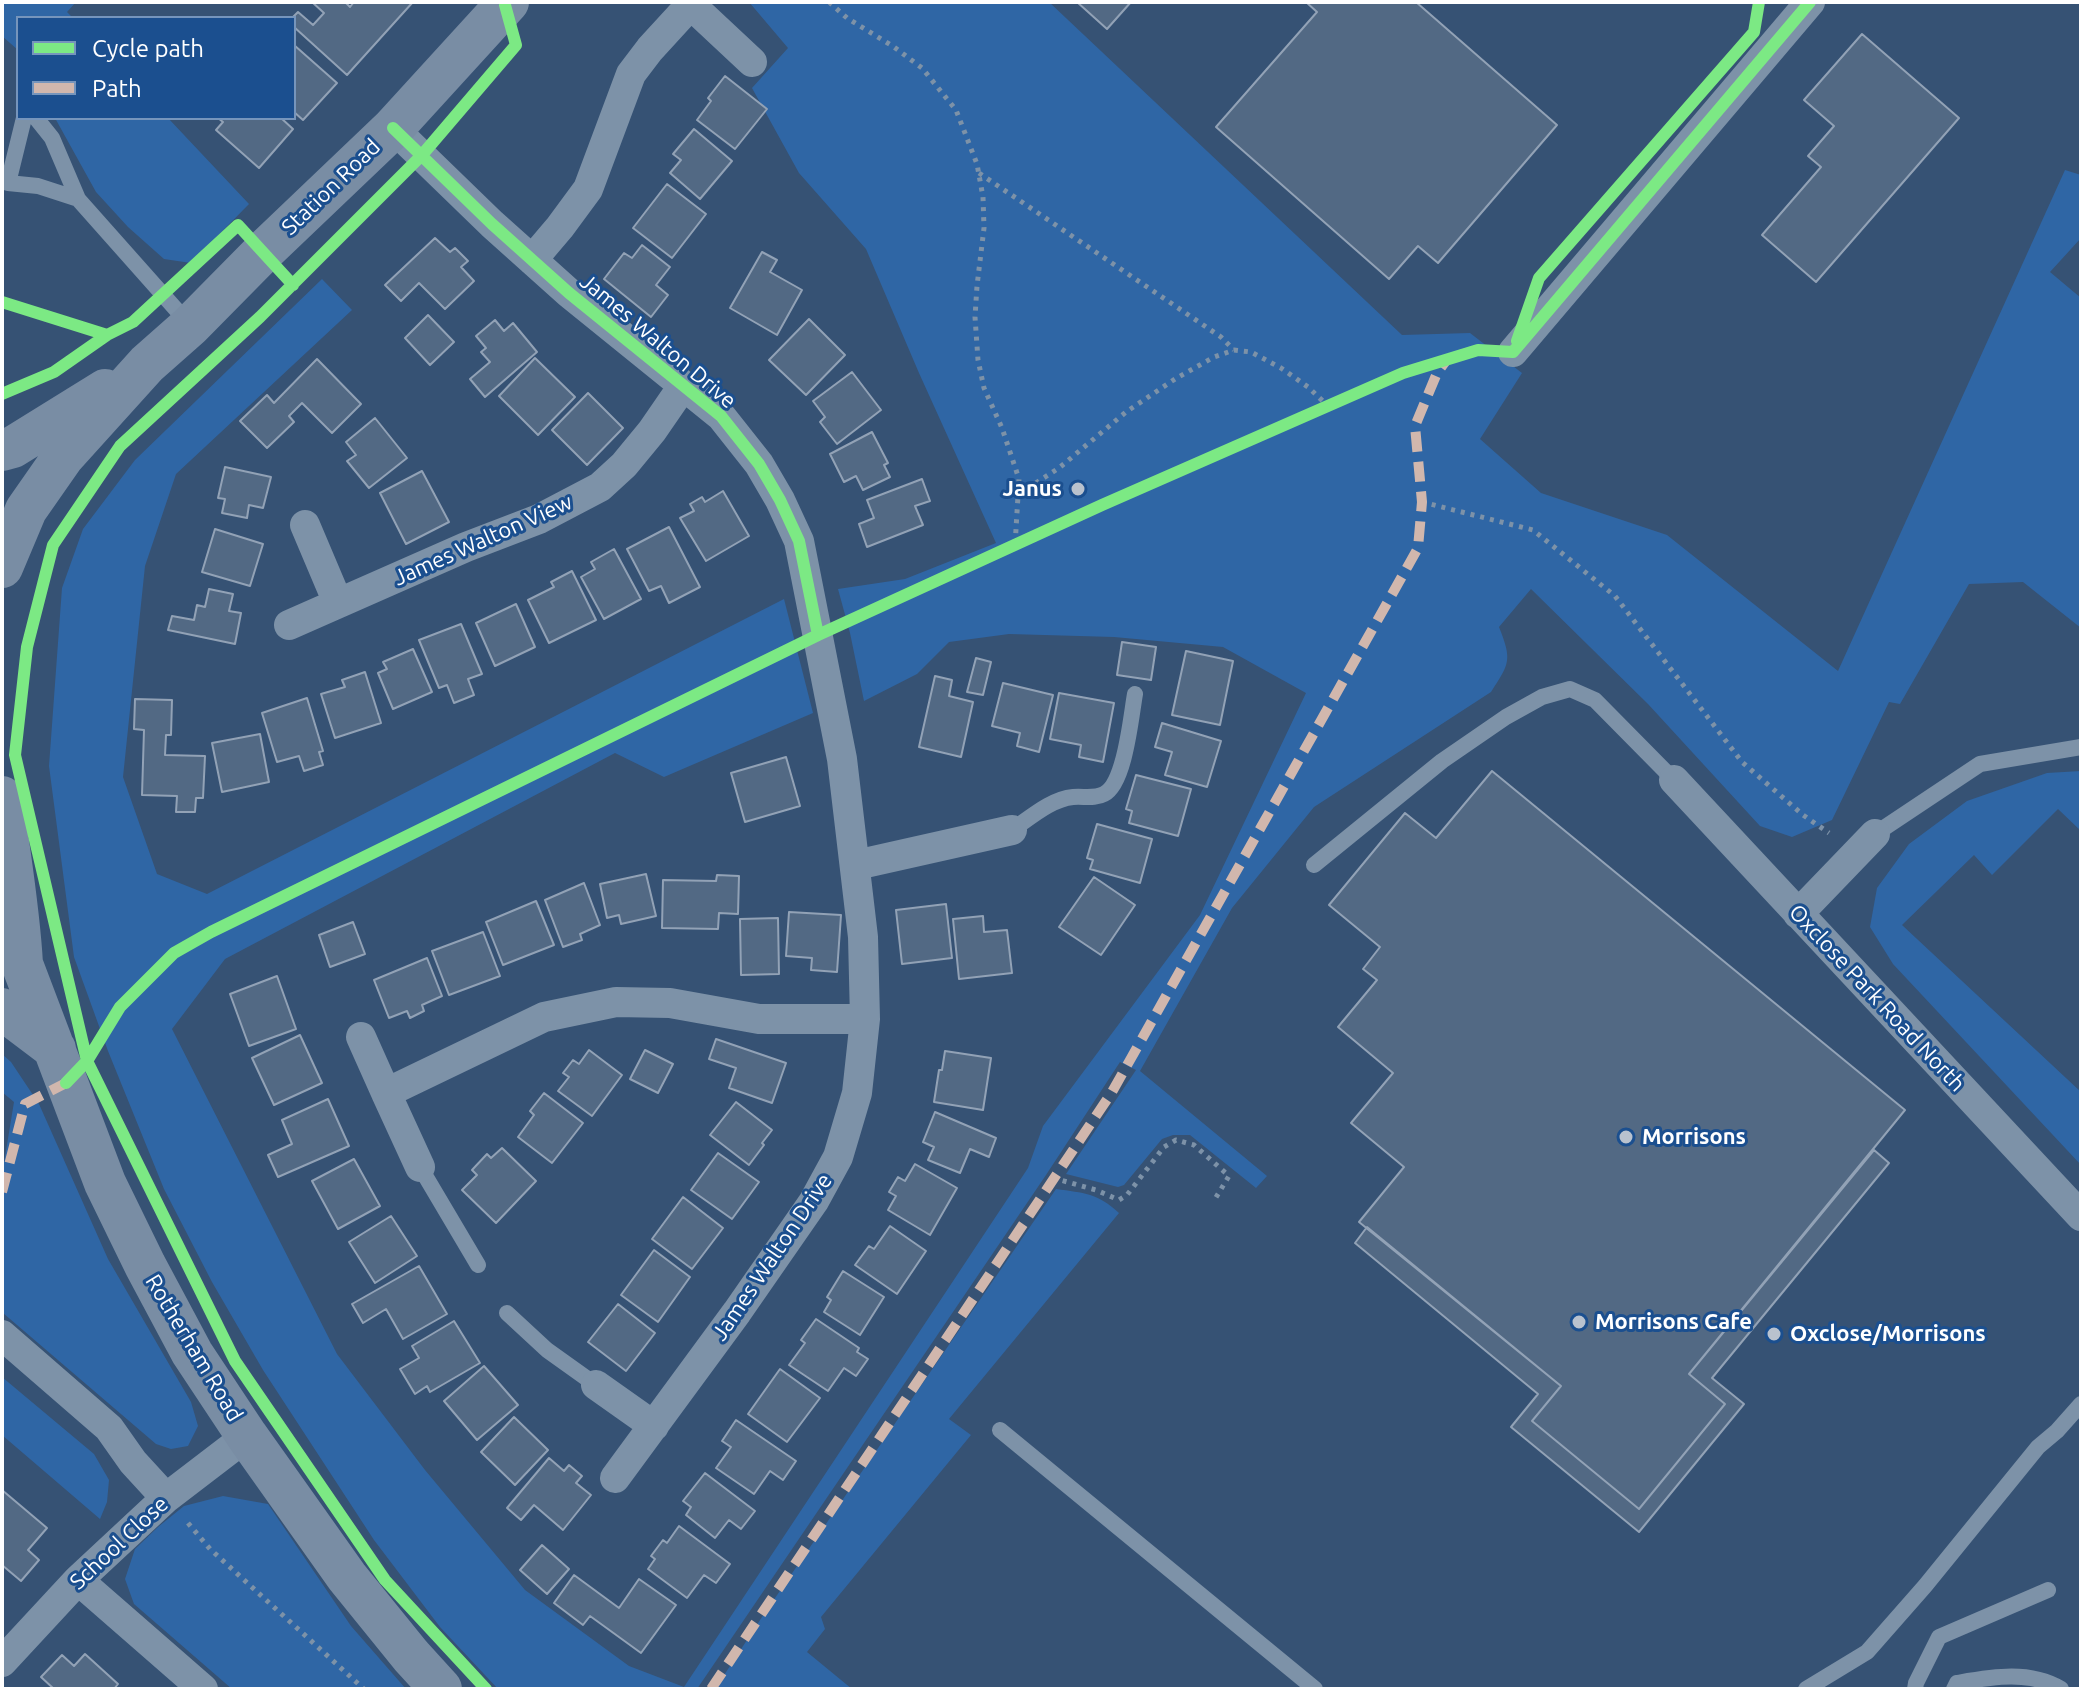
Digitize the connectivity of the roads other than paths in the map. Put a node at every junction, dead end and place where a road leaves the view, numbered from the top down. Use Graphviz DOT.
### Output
graph roads {
  1 [pos="508,2"];
  2 [pos="1810,2"];
  3 [pos="691,3"];
  4 [pos="752,62"];
  5 [pos="24,120"];
  6 [pos="38,120"];
  7 [pos="393,128"];
  8 [pos="78,199"];
  9 [pos="532,260"];
  10 [pos="190,326"];
  11 [pos="1513,352"];
  12 [pos="147,364"];
  13 [pos="683,386"];
  14 [pos="2,450"];
  15 [pos="305,525"];
  16 [pos="2,567"];
  17 [pos="338,603"];
  18 [pos="289,625"];
  19 [pos="1135,694"];
  20 [pos="2081,747"];
  21 [pos="1674,780"];
  22 [pos="2,797"];
  23 [pos="1012,830"];
  24 [pos="1866,842"];
  25 [pos="856,865"];
  26 [pos="1314,865"];
  27 [pos="1798,914"];
  28 [pos="12,950"];
  29 [pos="2,1009"];
  30 [pos="865,1019"];
  31 [pos="361,1037"];
  32 [pos="55,1049"];
  33 [pos="386,1093"];
  34 [pos="420,1167"];
  35 [pos="2081,1216"];
  36 [pos="478,1265"];
  37 [pos="507,1313"];
  38 [pos="2,1335"];
  39 [pos="596,1385"];
  40 [pos="2081,1404"];
  41 [pos="654,1426"];
  42 [pos="1000,1430"];
  43 [pos="247,1436"];
  44 [pos="615,1478"];
  45 [pos="166,1498"];
  46 [pos="78,1580"];
  47 [pos="2048,1590"];
  48 [pos="2,1662"];
  49 [pos="203,1689"];
  50 [pos="441,1689"];
  51 [pos="1315,1689"];
  52 [pos="1806,1689"];
  53 [pos="1915,1689"];
  54 [pos="1954,1689"];
  55 [pos="2061,1689"];
  1 -- 7 [label="main road, Station Road"];
  2 -- 11 [label="street"];
  3 -- 4 [label="street"];
  3 -- 9 [label="street"];
  5 -- 8 [label="lane"];
  6 -- 8 [label="lane"];
  7 -- 9 [label="street, James Walton Drive"];
  7 -- 10 [label="main road, Station Road"];
  8 -- 10 [label="lane"];
  9 -- 13 [label="street, James Walton Drive"];
  10 -- 12 [label="main road, Station Road"];
  12 -- 14 [label="main road, Station Road"];
  12 -- 16 [label="main road, Station Road"];
  13 -- 17 [label="street, James Walton View"];
  13 -- 25 [label="street, James Walton Drive"];
  15 -- 17 [label="street"];
  17 -- 18 [label="street, James Walton View"];
  19 -- 23 [label="lane"];
  20 -- 24 [label="lane"];
  21 -- 26 [label="lane"];
  21 -- 27 [label="street, Oxclose Park Road North"];
  22 -- 28 [label="main road, Rotherham Road"];
  23 -- 25 [label="street"];
  24 -- 27 [label="street"];
  25 -- 30 [label="street, James Walton Drive"];
  27 -- 35 [label="street, Oxclose Park Road North"];
  28 -- 32 [label="main road, Rotherham Road"];
  29 -- 32 [label="main road"];
  30 -- 33 [label="street"];
  30 -- 41 [label="street, James Walton Drive"];
  31 -- 33 [label="street"];
  32 -- 43 [label="main road, Rotherham Road"];
  33 -- 34 [label="street"];
  34 -- 36 [label="lane"];
  37 -- 39 [label="lane"];
  38 -- 45 [label="street"];
  39 -- 41 [label="street"];
  40 -- 52 [label="lane"];
  41 -- 44 [label="street, James Walton Drive"];
  42 -- 51 [label="lane"];
  43 -- 45 [label="street, School Close"];
  43 -- 50 [label="main road, Rotherham Road"];
  45 -- 46 [label="street, School Close"];
  46 -- 48 [label="street, School Close"];
  46 -- 49 [label="street"];
  47 -- 53 [label="lane"];
  54 -- 55 [label="lane"];
}
